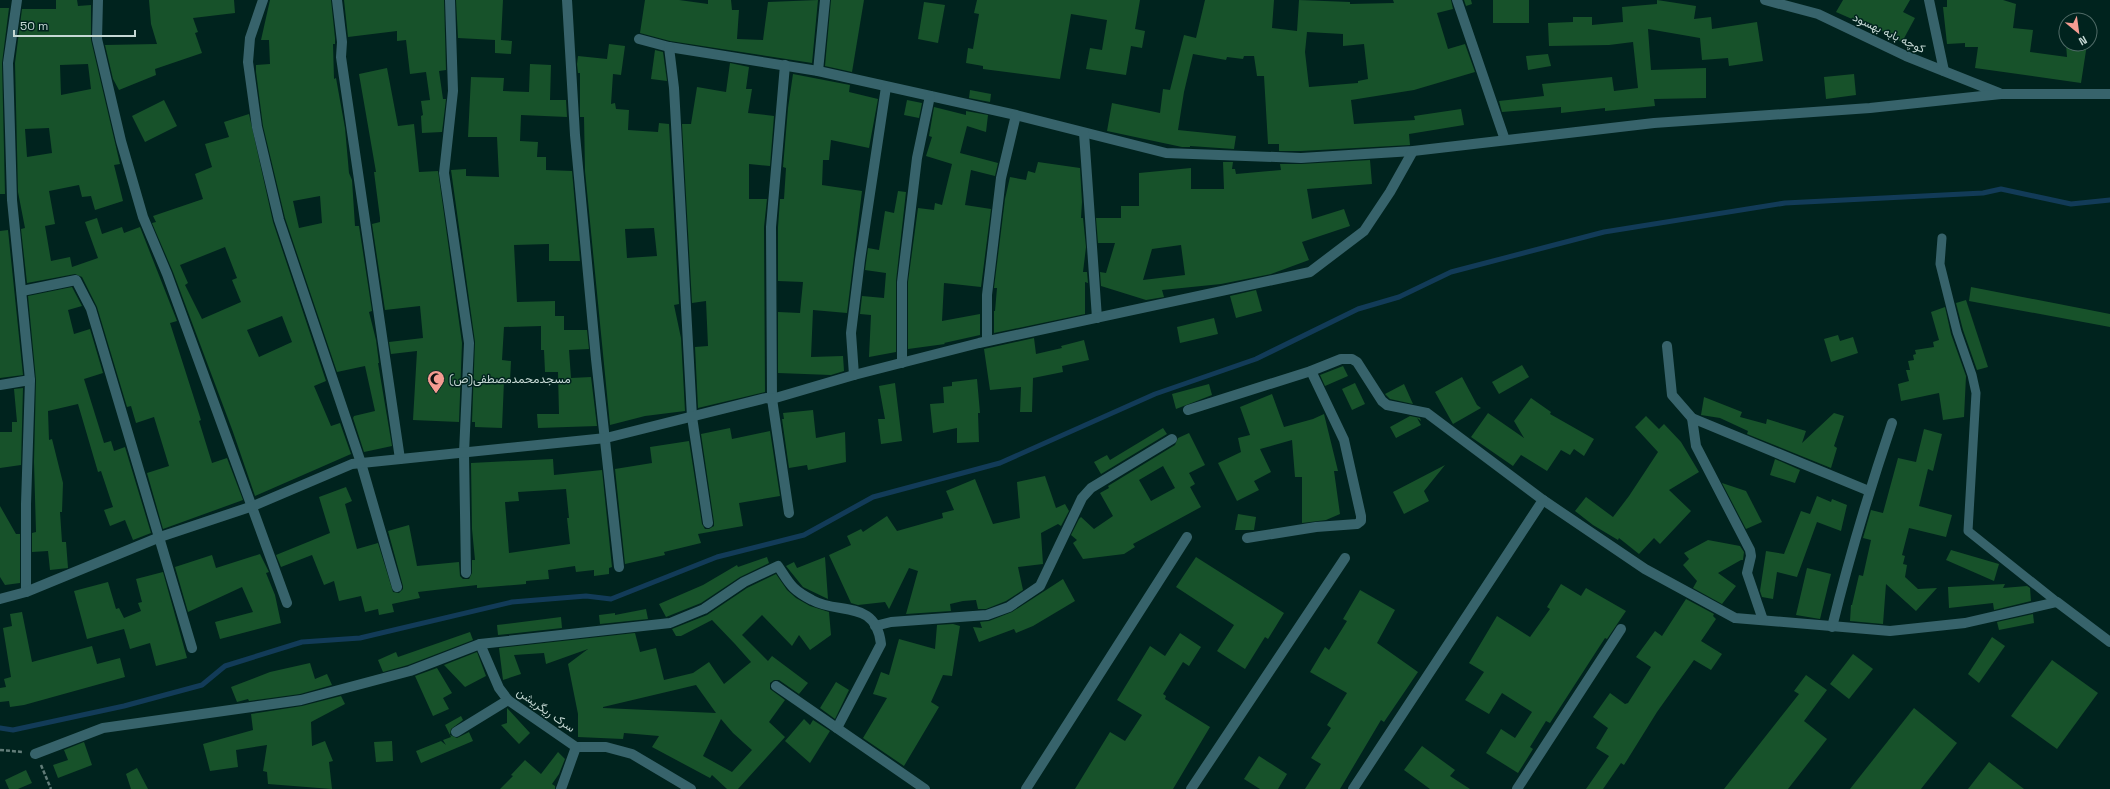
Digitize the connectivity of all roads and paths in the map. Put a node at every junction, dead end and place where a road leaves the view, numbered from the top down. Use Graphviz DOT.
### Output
graph roads {
  1 [pos="17,0"];
  2 [pos="98,0"];
  3 [pos="263,0"];
  4 [pos="337,0"];
  5 [pos="567,0"];
  6 [pos="825,0"];
  7 [pos="1458,0"];
  8 [pos="1765,0"];
  9 [pos="1928,0"];
  10 [pos="448,2"];
  11 [pos="639,39"];
  12 [pos="669,48"];
  13 [pos="786,65"];
  14 [pos="818,71"];
  15 [pos="1944,71"];
  16 [pos="886,87"];
  17 [pos="2001,94"];
  18 [pos="2110,94"];
  19 [pos="930,96"];
  20 [pos="1016,115"];
  21 [pos="1084,133"];
  22 [pos="1505,140"];
  23 [pos="1413,151"];
  24 [pos="1942,238"];
  25 [pos="22,291"];
  26 [pos="1097,318"];
  27 [pos="987,341"];
  28 [pos="1667,346"];
  29 [pos="902,363"];
  30 [pos="1311,371"];
  31 [pos="854,375"];
  32 [pos="30,380"];
  33 [pos="0,385"];
  34 [pos="772,399"];
  35 [pos="1188,410"];
  36 [pos="692,416"];
  37 [pos="1692,418"];
  38 [pos="1892,424"];
  39 [pos="606,438"];
  40 [pos="1172,439"];
  41 [pos="464,452"];
  42 [pos="400,459"];
  43 [pos="361,463"];
  44 [pos="1869,491"];
  45 [pos="1543,500"];
  46 [pos="253,506"];
  47 [pos="789,513"];
  48 [pos="708,523"];
  49 [pos="160,537"];
  50 [pos="1187,537"];
  51 [pos="1247,538"];
  52 [pos="1345,558"];
  53 [pos="619,567"];
  54 [pos="466,573"];
  55 [pos="397,587"];
  56 [pos="26,592"];
  57 [pos="0,599"];
  58 [pos="2057,602"];
  59 [pos="287,603"];
  60 [pos="1763,620"];
  61 [pos="875,626"];
  62 [pos="1832,627"];
  63 [pos="1621,629"];
  64 [pos="2110,642"];
  65 [pos="480,644"];
  66 [pos="192,648"];
  67 [pos="776,686"];
  68 [pos="508,700"];
  69 [pos="837,728"];
  70 [pos="456,732"];
  71 [pos="576,747"];
  72 [pos="35,754"];
  73 [pos="688,788"];
  74 [pos="561,789"];
  75 [pos="925,789"];
  76 [pos="1026,789"];
  77 [pos="1191,789"];
  78 [pos="1353,789"];
  79 [pos="1517,789"];
  1 -- 25 [label="street"];
  2 -- 46 [label="street"];
  3 -- 43 [label="street"];
  4 -- 42 [label="street"];
  5 -- 39 [label="street"];
  6 -- 14 [label="street"];
  7 -- 22 [label="street"];
  8 -- 15 [label="street, کوچه بابه بهسود"];
  9 -- 15 [label="street"];
  10 -- 41 [label="street"];
  11 -- 12 [label="street"];
  12 -- 13 [label="street"];
  12 -- 36 [label="street"];
  13 -- 14 [label="street"];
  13 -- 34 [label="street"];
  14 -- 16 [label="street"];
  15 -- 17 [label="street, کوچه بابه بهسود"];
  16 -- 19 [label="street"];
  16 -- 31 [label="street"];
  17 -- 18 [label="street"];
  17 -- 22 [label="street"];
  19 -- 20 [label="street"];
  19 -- 29 [label="street"];
  20 -- 21 [label="street"];
  20 -- 27 [label="street"];
  21 -- 23 [label="street"];
  21 -- 26 [label="street"];
  22 -- 23 [label="street"];
  23 -- 26 [label="street"];
  24 -- 58 [label="lane"];
  25 -- 32 [label="street"];
  25 -- 49 [label="street"];
  26 -- 27 [label="street"];
  27 -- 29 [label="street"];
  28 -- 37 [label="street"];
  29 -- 31 [label="street"];
  30 -- 35 [label="street"];
  30 -- 45 [label="street"];
  30 -- 51 [label="street"];
  31 -- 34 [label="street"];
  32 -- 33 [label="street"];
  32 -- 56 [label="street"];
  34 -- 36 [label="street"];
  34 -- 47 [label="street"];
  36 -- 39 [label="street"];
  36 -- 48 [label="street"];
  37 -- 44 [label="street"];
  37 -- 60 [label="street"];
  38 -- 44 [label="street"];
  39 -- 41 [label="street"];
  39 -- 53 [label="street"];
  40 -- 61 [label="street"];
  41 -- 42 [label="street"];
  41 -- 54 [label="street"];
  42 -- 43 [label="street"];
  43 -- 46 [label="street"];
  43 -- 55 [label="street"];
  44 -- 62 [label="street"];
  45 -- 60 [label="street"];
  45 -- 78 [label="street"];
  46 -- 49 [label="street"];
  46 -- 59 [label="street"];
  49 -- 56 [label="street"];
  49 -- 66 [label="street"];
  50 -- 76 [label="street"];
  52 -- 77 [label="street"];
  56 -- 57 [label="street"];
  58 -- 62 [label="street"];
  58 -- 64 [label="street"];
  60 -- 62 [label="street"];
  61 -- 65 [label="street"];
  61 -- 69 [label="street"];
  63 -- 79 [label="street"];
  65 -- 68 [label="street, سرک ریگریشن"];
  65 -- 72 [label="street"];
  67 -- 69 [label="street"];
  68 -- 70 [label="street"];
  68 -- 71 [label="street, سرک ریگریشن"];
  69 -- 75 [label="street"];
  71 -- 73 [label="street, سرک ریگریشن"];
  71 -- 74 [label="street"];
}
